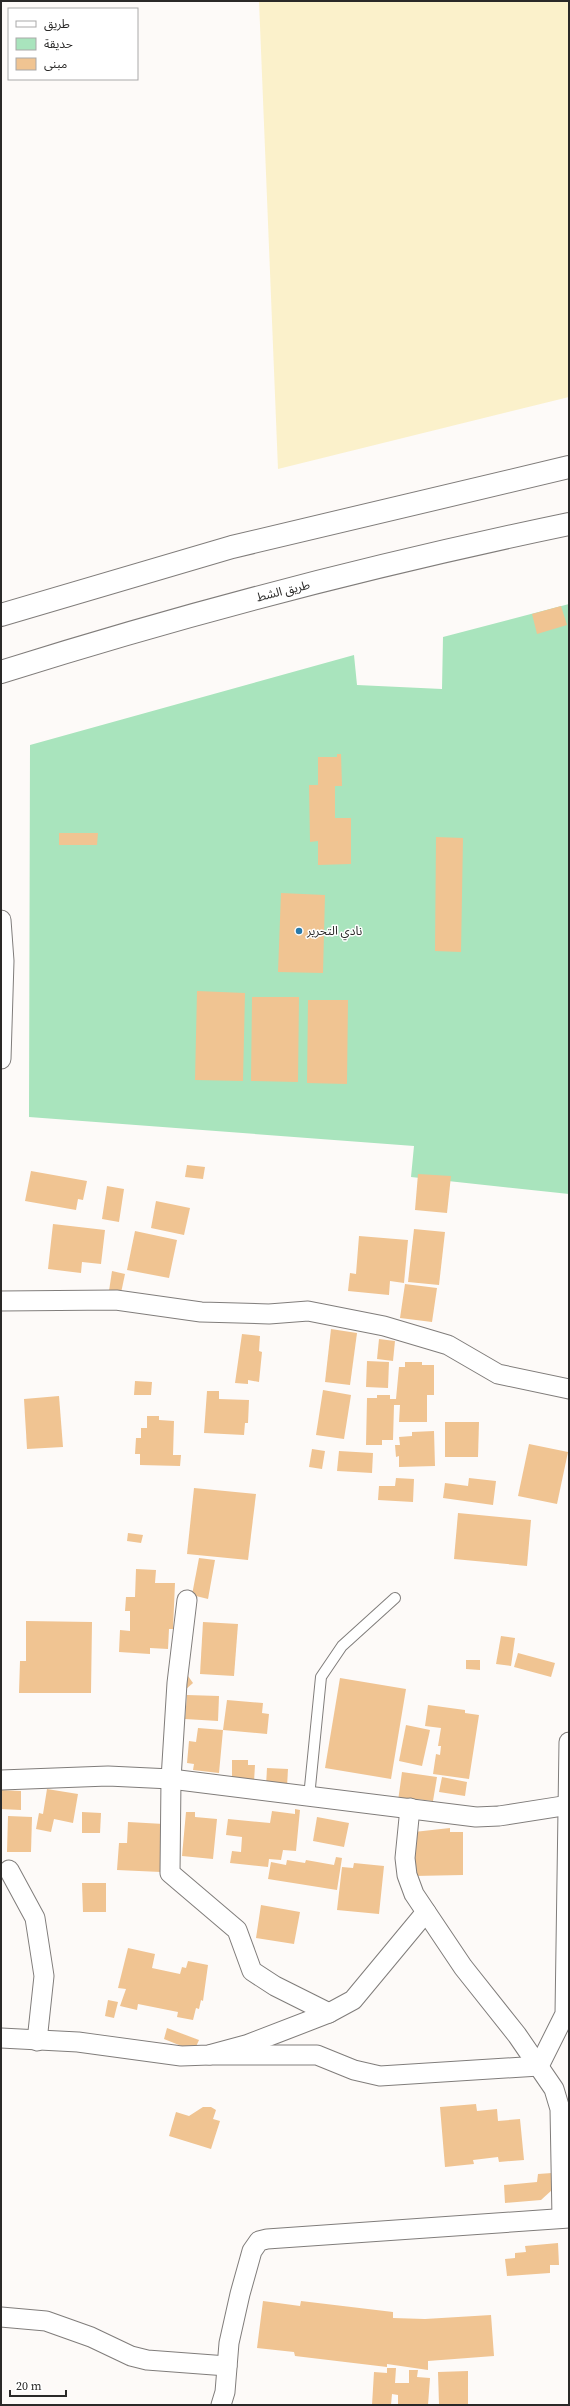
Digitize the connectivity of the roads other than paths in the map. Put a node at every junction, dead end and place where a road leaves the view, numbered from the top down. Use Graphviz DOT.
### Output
graph roads {
  1 [pos="569,467"];
  2 [pos="569,524"];
  3 [pos="1,615"];
  4 [pos="1,672"];
  5 [pos="1,920"];
  6 [pos="1,1059"];
  7 [pos="1,1302"];
  8 [pos="569,1389"];
  9 [pos="395,1598"];
  10 [pos="187,1600"];
  11 [pos="569,1742"];
  12 [pos="171,1779"];
  13 [pos="1,1780"];
  14 [pos="309,1797"];
  15 [pos="569,1805"];
  16 [pos="410,1808"];
  17 [pos="9,1870"];
  18 [pos="426,1912"];
  19 [pos="329,2013"];
  20 [pos="1,2038"];
  21 [pos="38,2041"];
  22 [pos="209,2055"];
  23 [pos="539,2066"];
  24 [pos="566,2218"];
  25 [pos="1,2317"];
  26 [pos="227,2366"];
  27 [pos="221,2405"];
  1 -- 3 [label="highway"];
  2 -- 4 [label="highway, طريق الشط"];
  5 -- 6 [label="street"];
  7 -- 8 [label="street"];
  9 -- 14 [label="lane"];
  10 -- 12 [label="street"];
  11 -- 15 [label="street"];
  12 -- 13 [label="street"];
  12 -- 14 [label="street"];
  12 -- 19 [label="street"];
  14 -- 16 [label="street"];
  15 -- 16 [label="street"];
  15 -- 23 [label="street"];
  16 -- 18 [label="street"];
  17 -- 21 [label="street"];
  18 -- 19 [label="street"];
  18 -- 23 [label="street"];
  19 -- 22 [label="street"];
  20 -- 21 [label="street"];
  21 -- 22 [label="street"];
  22 -- 23 [label="street"];
  23 -- 24 [label="street"];
  24 -- 26 [label="street"];
  25 -- 26 [label="street"];
  26 -- 27 [label="street"];
}
